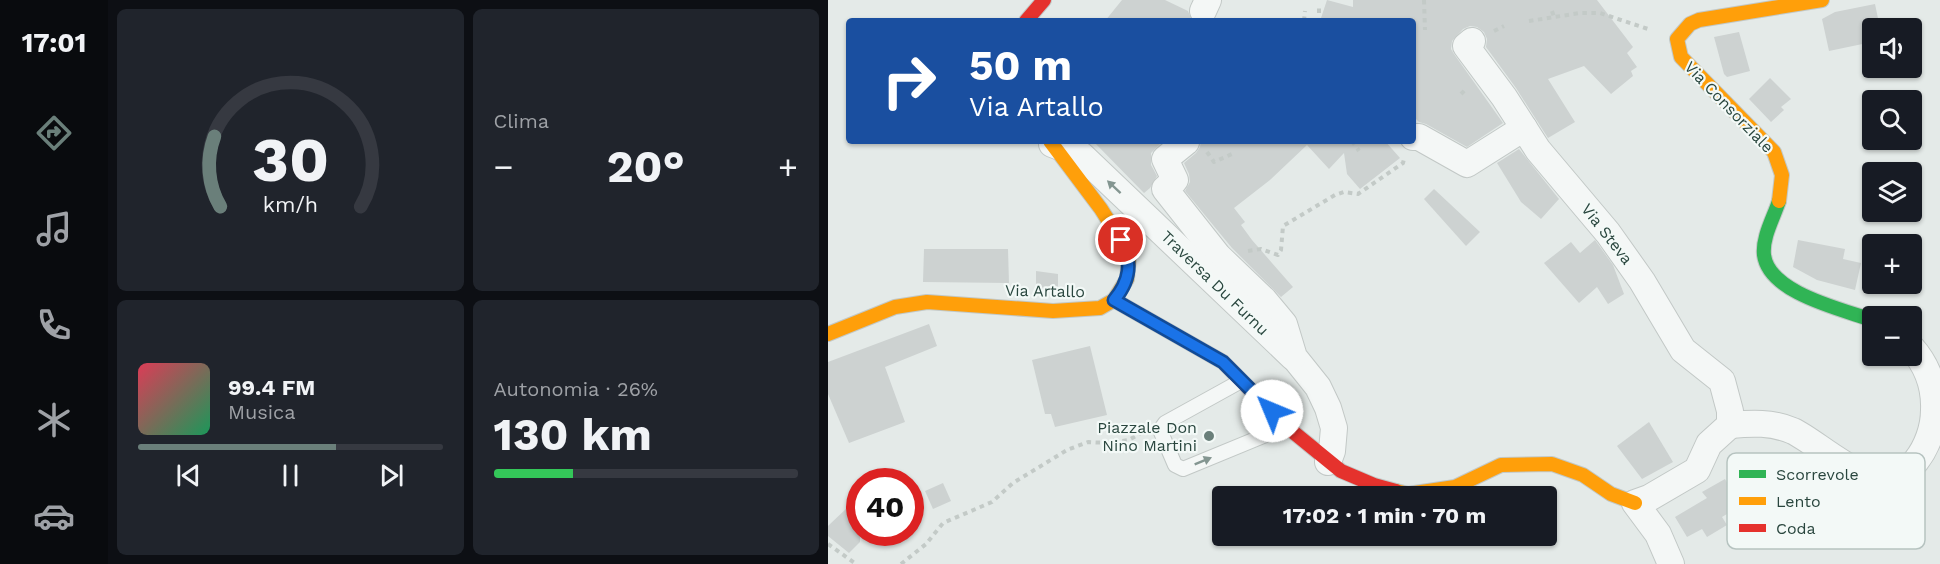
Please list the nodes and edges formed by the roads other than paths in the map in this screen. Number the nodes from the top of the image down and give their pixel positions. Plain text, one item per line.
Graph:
1 (1044, 0) edge
2 (1822, 0) edge
3 (1029, 18) edge
4 (1477, 40) road end
5 (1524, 128) junction
6 (1416, 139) edge
7 (1052, 144) edge
8 (1054, 144) edge
9 (1184, 144) edge
10 (1114, 300) junction
11 (1862, 316) edge
12 (828, 334) edge
13 (1294, 357) junction
14 (1922, 362) edge
15 (1241, 381) junction
16 (1730, 425) junction
17 (1287, 427) junction
18 (1825, 453) edge
19 (1921, 453) edge
20 (1328, 462) junction
21 (1635, 503) junction
22 (1671, 564) edge

1 - 3 street
2 - 11 street, Via Consorziale
4 - 5 street, Via Steva
5 - 6 street
5 - 16 street, Via Steva
7 - 10 street
13 -> 8 street, Traversa Du Furnu
9 - 13 street, Traversa Du Furnu
10 - 12 street, Via Artallo
10 - 15 street
13 - 20 street, Traversa Du Furnu
14 - 19 street
15 - 17 street
15 -> 17 lane
16 - 18 street
16 - 21 street
17 - 20 street
20 - 21 street
21 - 22 street

